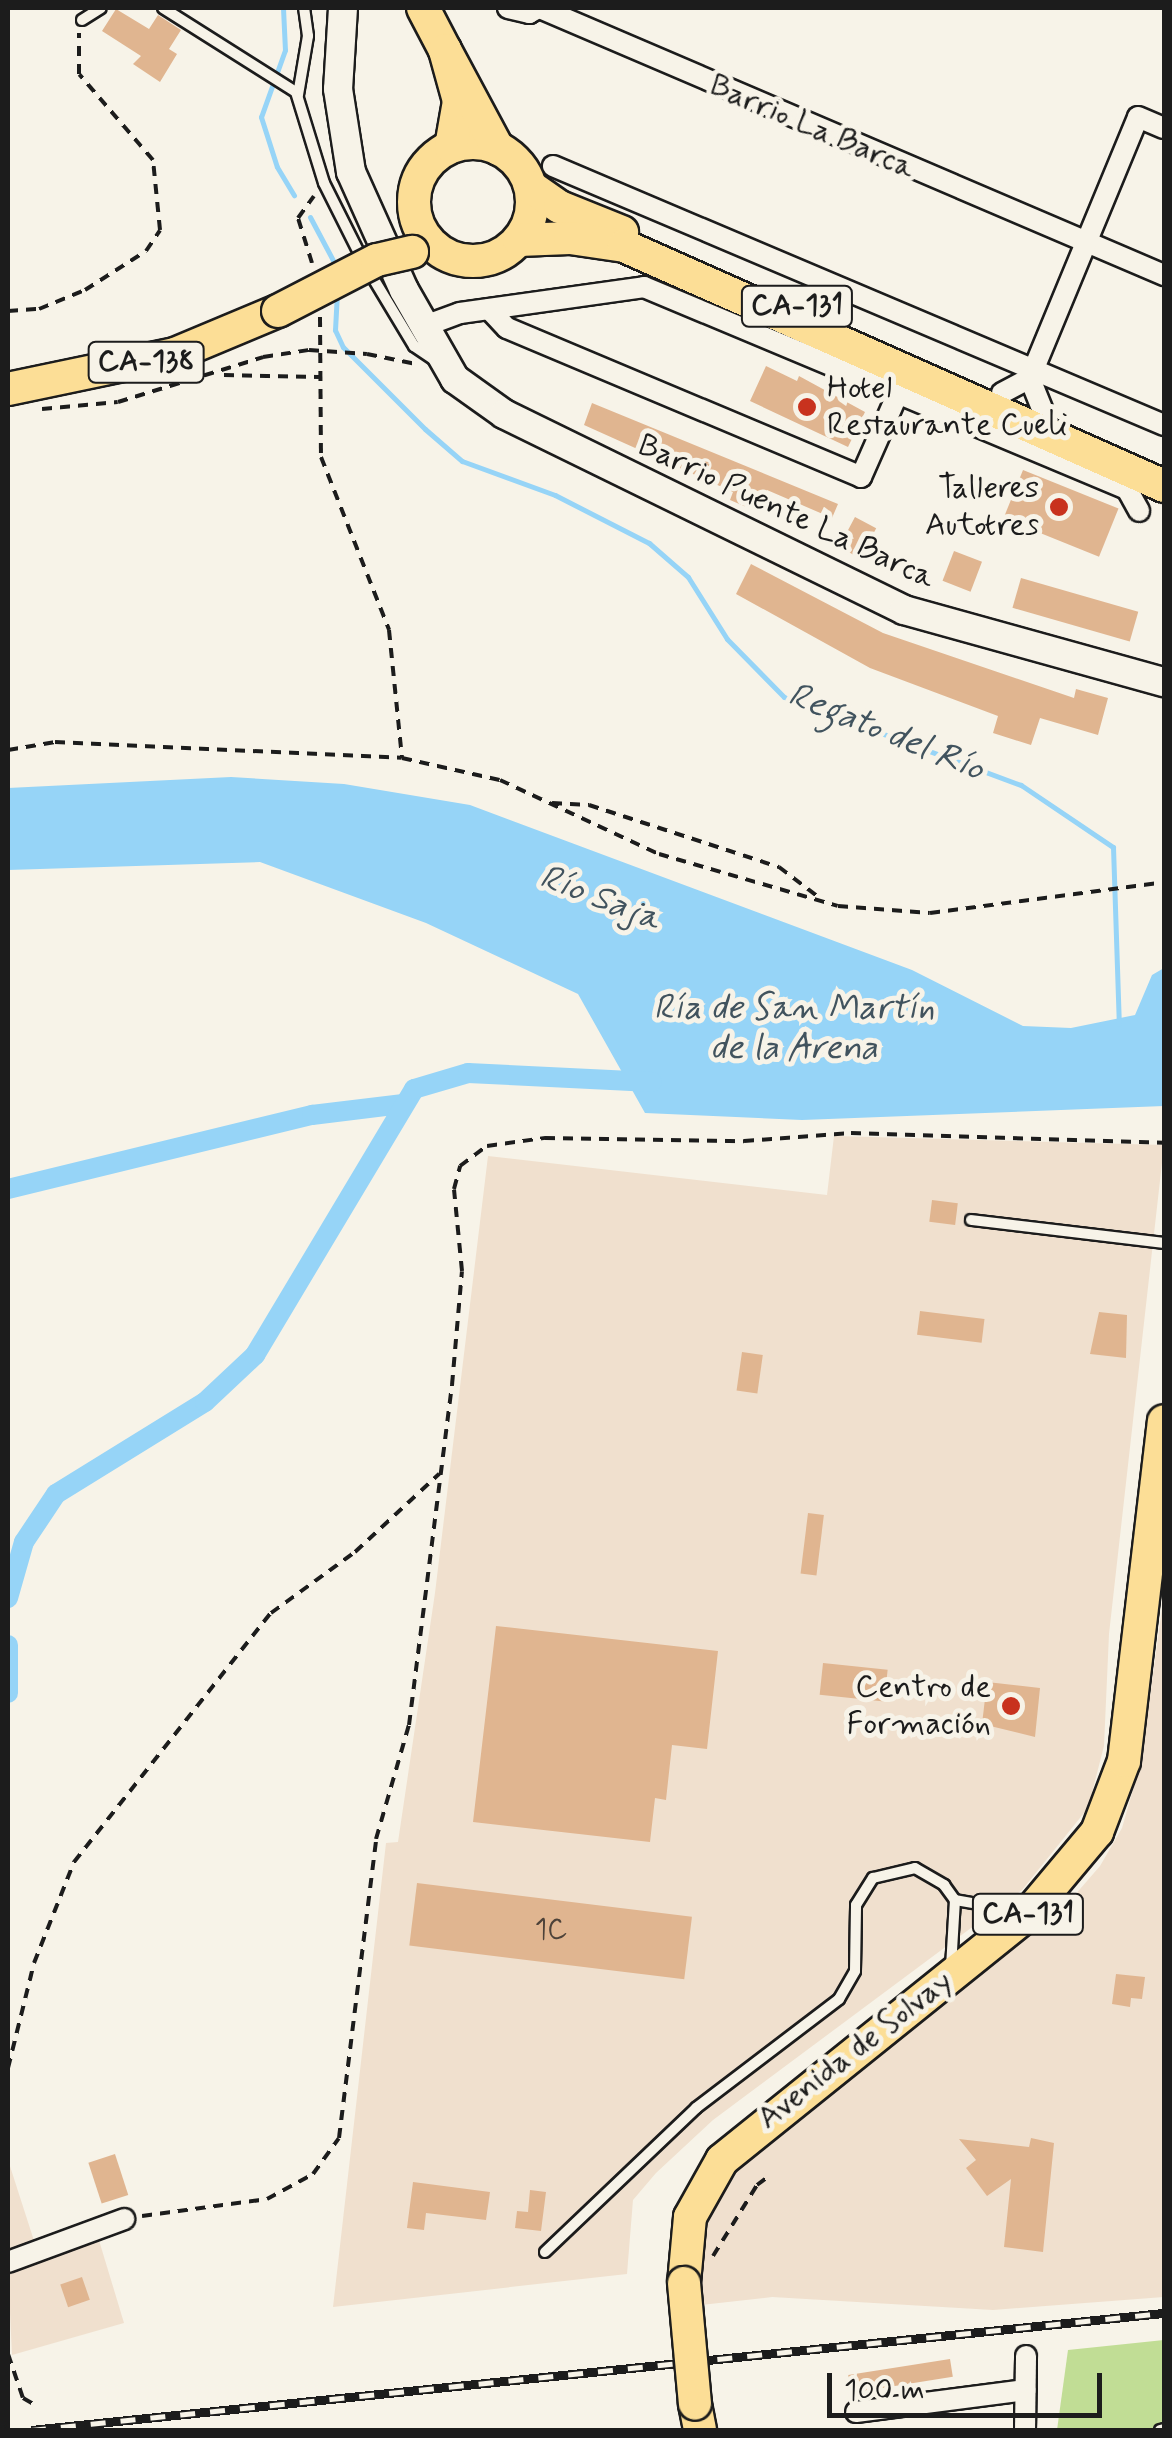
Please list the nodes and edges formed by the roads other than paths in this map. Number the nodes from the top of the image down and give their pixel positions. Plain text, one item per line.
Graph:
1 (101, 8) edge
2 (163, 8) edge
3 (304, 8) edge
4 (334, 8) edge
5 (343, 8) edge
6 (426, 8) edge
7 (508, 8) edge
8 (539, 8) edge
9 (82, 20) road end
10 (338, 40) junction
11 (446, 50) junction
12 (298, 95) junction
13 (1164, 128) edge
14 (451, 147) junction
15 (498, 149) junction
16 (542, 176) junction
17 (415, 235) junction
18 (519, 240) junction
19 (1086, 242) junction
20 (1164, 276) edge
21 (489, 309) junction
22 (422, 327) junction
23 (437, 364) junction
24 (902, 384) junction
25 (1023, 389) junction
26 (17, 399) edge
27 (1164, 425) edge
28 (1106, 458) junction
29 (1164, 462) edge
30 (1164, 486) edge
31 (1139, 511) dead end
32 (1164, 682) edge
33 (970, 1220) dead end
34 (1164, 1243) edge
35 (1164, 1421) edge
36 (956, 1900) junction
37 (1030, 1913) junction
38 (950, 1975) junction
39 (124, 2219) road end
40 (545, 2252) dead end
41 (8, 2262) edge
42 (1026, 2356) dead end
43 (1026, 2390) junction
44 (856, 2412) dead end
45 (697, 2422) edge
46 (1025, 2430) edge

1 - 9 lane
2 - 12 lane
3 - 12 lane
4 - 10 street, Barrio Puente La Barca
5 - 10 street, Barrio Puente La Barca
6 - 11 main road
7 - 8 street, Barrio La Barca
8 - 19 street, Barrio La Barca
10 - 22 street, Barrio Puente La Barca
11 - 14 main road
11 - 15 main road
12 - 23 lane
13 - 19 street
14 - 15 main road
14 - 17 main road
15 - 16 main road
16 - 18 main road
16 - 25 main road, CA-131
17 - 18 main road
17 - 26 main road, CA-138, bridge
18 - 24 main road, CA-131
19 - 20 street, Barrio La Barca
19 - 25 street
21 - 22 street
21 - 24 street
21 - 24 street, Barrio Puente La Barca
22 - 23 street, Barrio Puente La Barca
23 - 32 street, Barrio Puente La Barca
24 - 25 main road
24 - 28 main road, CA-131
24 - 31 street
25 - 27 street
25 - 28 main road
25 - 29 main road, CA-131
28 - 30 main road, CA-131
33 - 34 lane
35 - 37 main road, Avenida de Solvay / CA-131
36 - 37 lane
36 - 38 lane
36 - 40 lane
37 - 38 main road, Avenida de Solvay / CA-131
38 - 45 main road, Avenida de Solvay / CA-131, bridge
39 - 41 street
42 - 43 street
43 - 44 street
43 - 46 street

